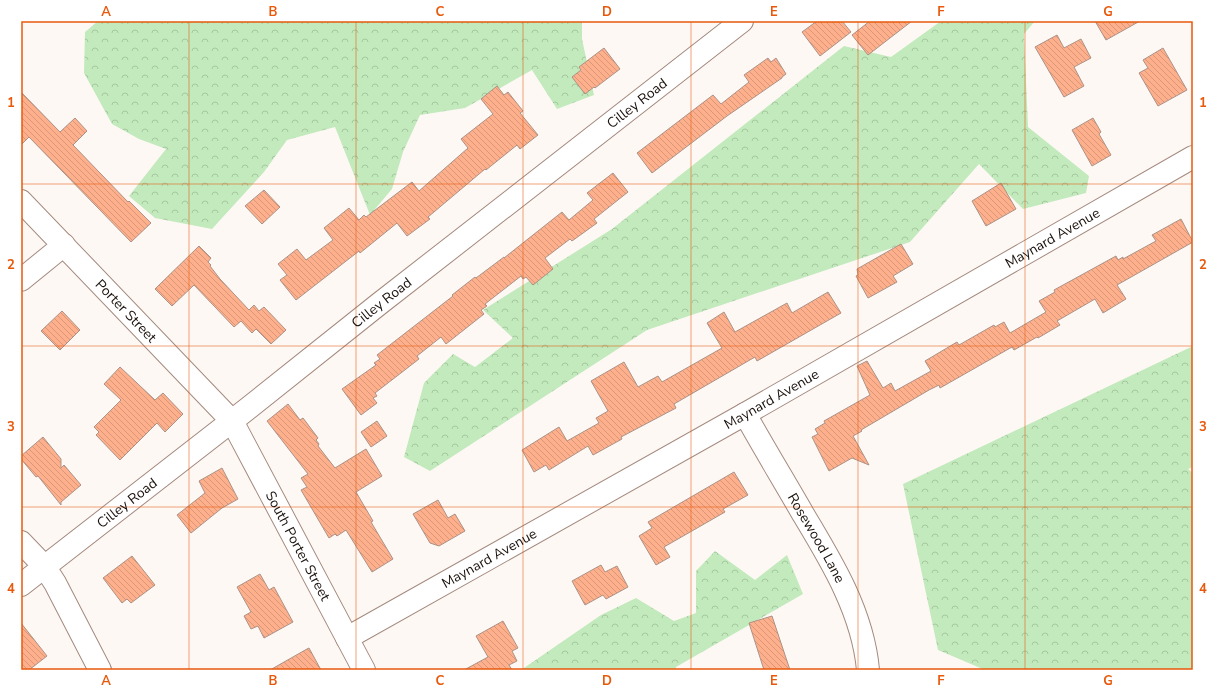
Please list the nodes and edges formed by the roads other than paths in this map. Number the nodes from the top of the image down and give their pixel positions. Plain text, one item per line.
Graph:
1 (742, 21) edge
2 (1193, 157) edge
3 (21, 201) edge
4 (64, 245) junction
5 (21, 280) edge
6 (745, 414) junction
7 (232, 421) junction
8 (21, 542) edge
9 (44, 566) junction
10 (21, 584) edge
11 (347, 638) junction
12 (100, 670) edge
13 (364, 670) edge
14 (868, 670) edge

1 - 7 street, Cilley Road
2 - 6 street, Maynard Avenue
3 - 4 street, Porter Street
4 - 5 street
4 - 7 street, Porter Street
6 - 11 street, Maynard Avenue
6 - 14 street, Rosewood Lane
7 - 9 street, Cilley Road
7 - 11 street, South Porter Street
8 - 9 street
9 - 10 street, Cilley Road
9 - 12 street
11 - 13 street, South Porter Street

